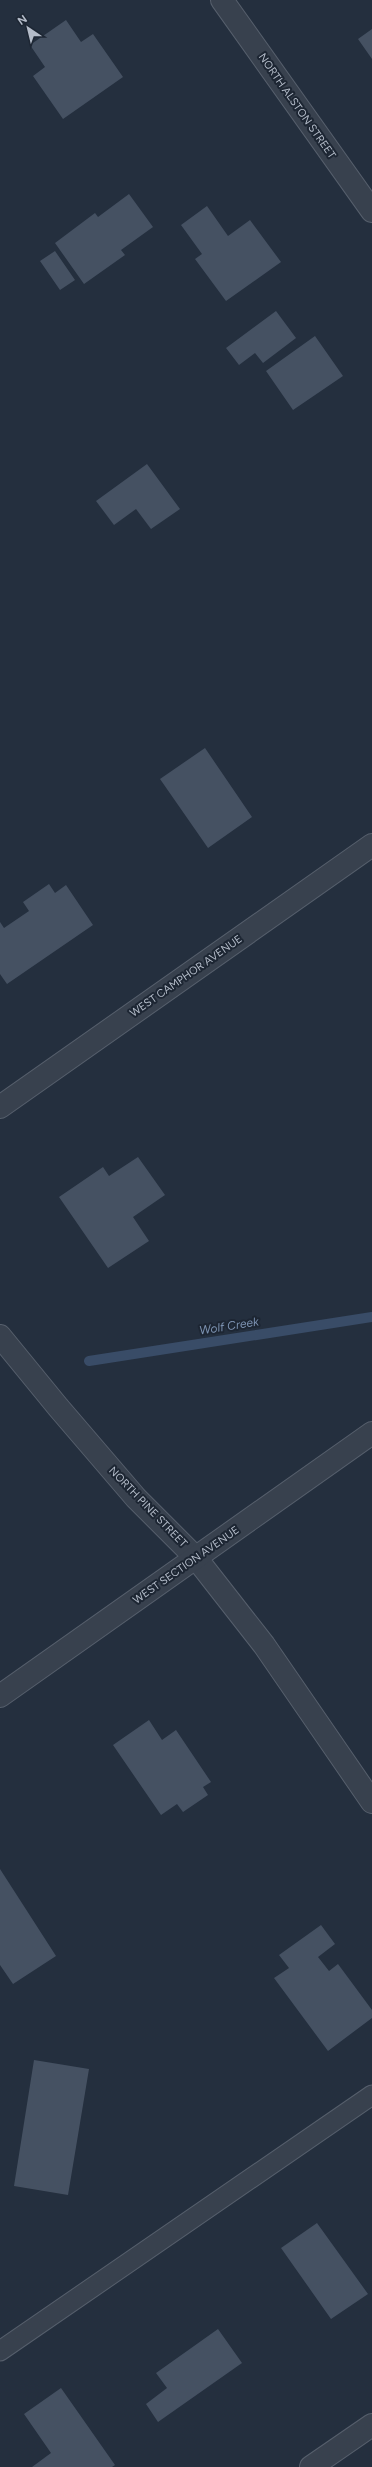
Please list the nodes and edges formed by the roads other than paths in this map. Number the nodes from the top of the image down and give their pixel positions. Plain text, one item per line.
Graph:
1 (222, 0) edge
2 (372, 212) edge
3 (372, 845) edge
4 (0, 1107) edge
5 (0, 1336) edge
6 (372, 1433) edge
7 (196, 1558) junction
8 (0, 1696) edge
9 (372, 1802) edge
10 (372, 2095) edge
11 (0, 2351) edge
12 (372, 2425) edge
13 (311, 2467) edge

1 - 2 street, NORTH ALSTON STREET
3 - 4 street, WEST CAMPHOR AVENUE
5 - 7 street, NORTH PINE STREET
6 - 7 street, WEST SECTION AVENUE
7 - 8 street, WEST SECTION AVENUE
7 - 9 street, NORTH PINE STREET
10 - 11 lane
12 - 13 street

